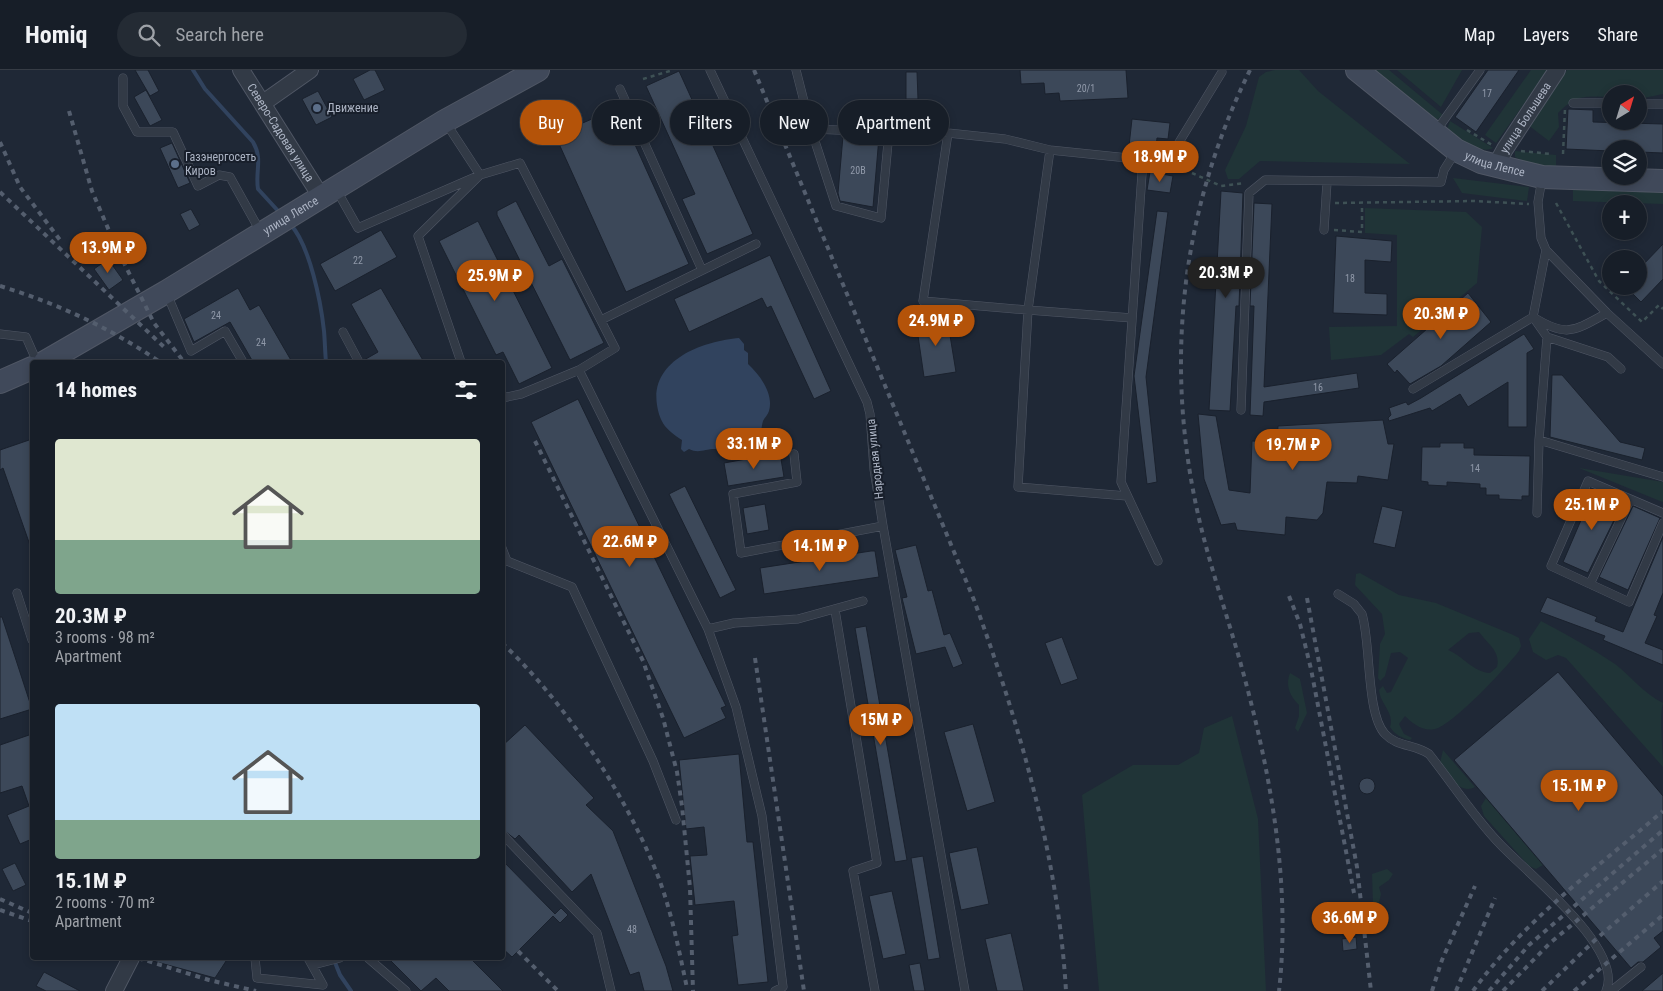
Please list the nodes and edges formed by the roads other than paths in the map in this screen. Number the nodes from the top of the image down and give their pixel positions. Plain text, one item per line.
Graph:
1 (241, 70) edge
2 (310, 70) edge
3 (538, 70) edge
4 (710, 70) edge
5 (796, 70) edge
6 (1480, 70) edge
7 (1557, 70) edge
8 (1222, 72) dead end
9 (1363, 72) edge
10 (123, 78) dead end
11 (620, 89) dead end
12 (803, 100) edge
13 (1573, 102) road end
14 (263, 103) junction
15 (1602, 103) edge
16 (1648, 104) edge
17 (1663, 104) edge
18 (444, 121) junction
19 (810, 129) joint
20 (949, 133) edge
21 (1434, 134) junction
22 (946, 145) edge
23 (1050, 150) junction
24 (1456, 150) junction
25 (1499, 155) junction
26 (1143, 159) junction
27 (480, 175) junction
28 (1542, 177) junction
29 (1663, 181) edge
30 (1326, 182) junction
31 (321, 196) junction
32 (265, 230) junction
33 (1324, 230) road end
34 (756, 244) dead end
35 (1546, 250) junction
36 (702, 270) junction
37 (166, 292) junction
38 (1028, 310) junction
39 (1607, 312) junction
40 (1533, 317) junction
41 (1132, 318) junction
42 (600, 320) junction
43 (343, 332) dead end
44 (0, 334) edge
45 (1547, 337) junction
46 (36, 360) edge
47 (48, 360) edge
48 (242, 360) edge
49 (358, 360) edge
50 (460, 360) edge
51 (1663, 364) edge
52 (30, 369) edge
53 (1621, 369) dead end
54 (579, 370) junction
55 (0, 382) edge
56 (1414, 389) dead end
57 (505, 397) edge
58 (1241, 410) dead end
59 (1539, 440) junction
60 (794, 454) dead end
61 (1663, 477) edge
62 (1127, 496) junction
63 (1630, 500) junction
64 (1537, 513) dead end
65 (1663, 513) edge
66 (1663, 523) edge
67 (883, 526) junction
68 (505, 561) edge
69 (1158, 561) dead end
70 (1590, 584) junction
71 (16, 593) dead end
72 (1338, 594) dead end
73 (863, 601) dead end
74 (835, 610) junction
75 (708, 629) junction
76 (30, 634) edge
77 (676, 820) dead end
78 (505, 837) edge
79 (130, 960) edge
80 (255, 960) edge
81 (309, 960) edge
82 (330, 960) edge
83 (370, 960) edge
84 (312, 965) junction
85 (1641, 966) dead end
86 (114, 991) edge
87 (406, 991) edge
88 (611, 991) edge
89 (775, 991) edge
90 (875, 991) edge
91 (965, 991) edge
92 (1606, 991) edge
93 (1611, 991) edge

1 - 14 street, Северо-Садовая улица
2 - 14 street
3 - 18 main road, улица Лепсе
4 - 67 lane, Народная улица
5 - 12 lane
6 - 21 lane
7 - 25 street, улица Большева
8 - 26 lane
9 - 21 main road, улица Лепсе
10 - 32 lane
11 - 36 lane
13 - 15 lane
14 - 31 street, Северо-Садовая улица
16 - 17 lane
18 - 27 lane
18 - 31 main road, улица Лепсе
19 - 19 lane
20 - 23 lane
21 - 24 main road, улица Лепсе
22 - 38 lane
23 - 26 lane
23 - 38 lane
24 - 25 main road, улица Лепсе
24 - 30 lane
25 - 28 main road, улица Лепсе
26 - 41 lane
27 - 31 lane
27 - 42 lane
27 - 50 lane
28 - 29 main road, улица Лепсе
28 - 35 lane
30 - 33 lane
30 - 58 lane
31 - 32 main road, улица Лепсе
32 - 37 main road, улица Лепсе
34 - 36 lane
35 - 39 lane
35 - 40 lane
36 - 42 lane
37 - 47 main road, улица Лепсе
37 - 48 lane
38 - 41 lane
38 - 62 lane
39 - 40 lane
39 - 51 lane
40 - 45 lane
40 - 56 lane
41 - 62 lane
42 - 54 lane
43 - 49 lane
44 - 46 lane
45 - 53 lane
45 - 59 lane
52 - 55 main road
54 - 57 lane
54 - 75 lane
59 - 61 lane
59 - 64 lane
60 - 67 lane
62 - 69 lane
63 - 65 lane
63 - 70 lane
63 - 70 lane
66 - 70 lane
67 - 91 lane, Народная улица
68 - 77 lane
71 - 76 lane
72 - 92 lane
73 - 74 lane
74 - 75 lane
74 - 90 lane
75 - 89 lane
78 - 88 lane
79 - 86 street
80 - 84 lane
81 - 84 lane
82 - 84 lane
83 - 87 lane
85 - 93 lane

